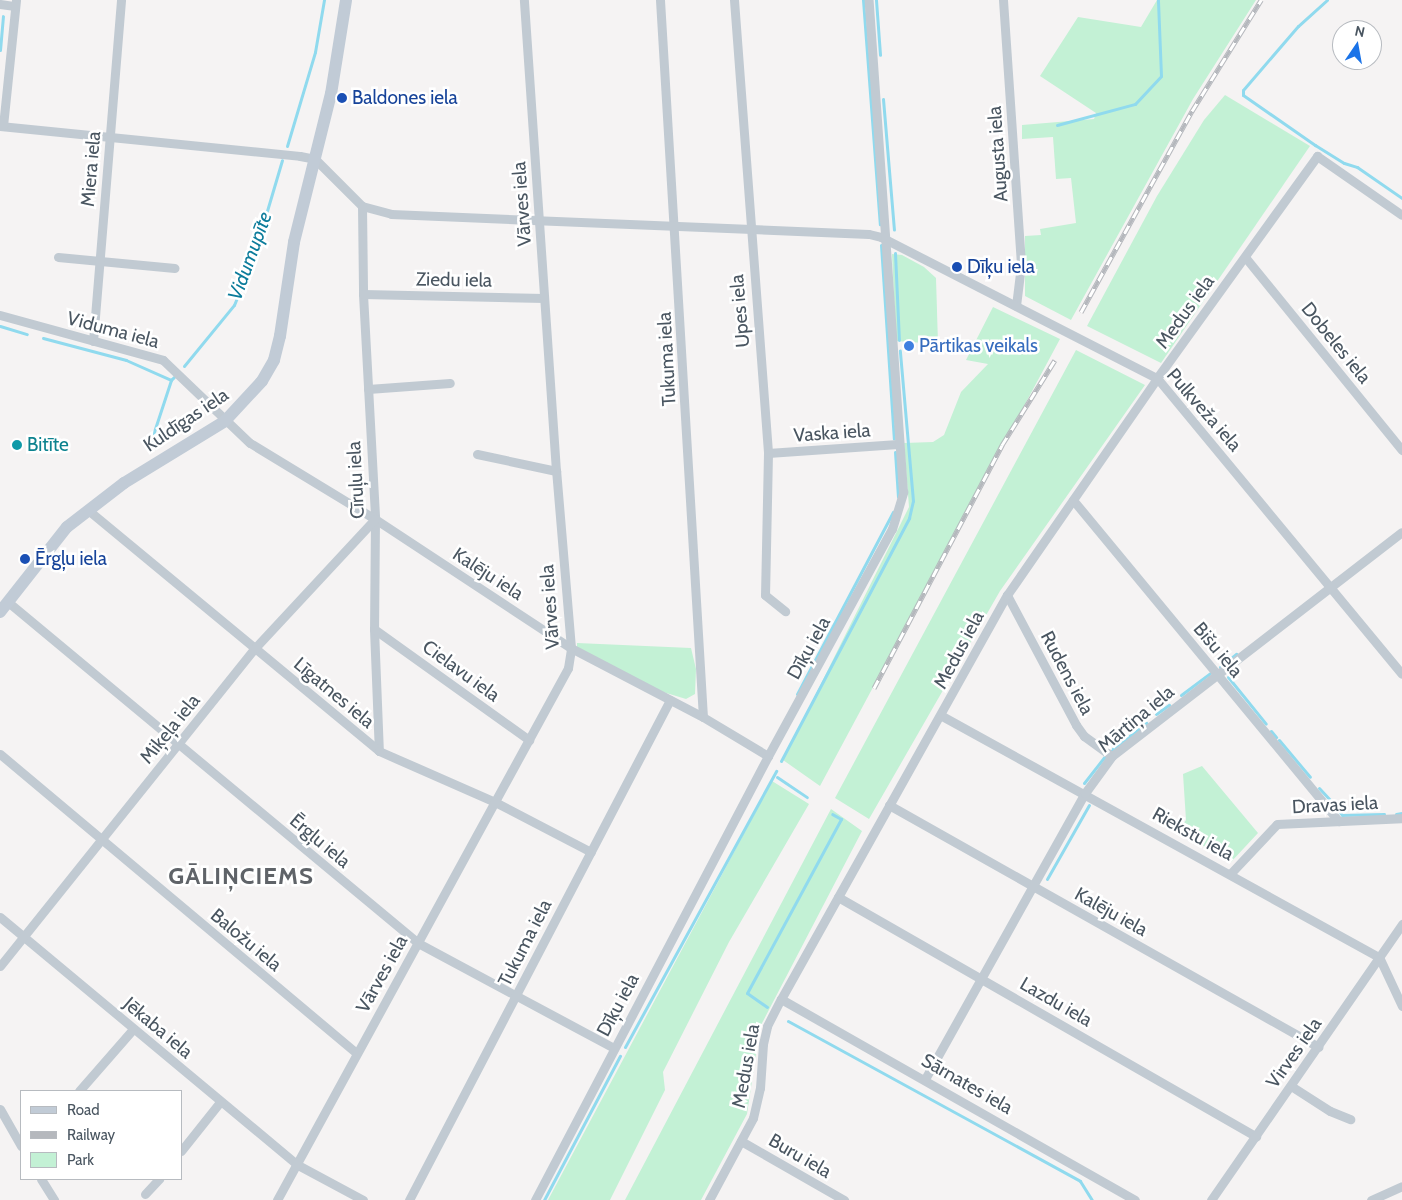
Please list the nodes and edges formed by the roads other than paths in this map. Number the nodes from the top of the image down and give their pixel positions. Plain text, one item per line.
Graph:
1 (121, 0) edge
2 (346, 0) edge
3 (524, 0) edge
4 (660, 0) edge
5 (734, 0) edge
6 (869, 0) edge
7 (1003, 0) edge
8 (15, 3) edge
9 (0, 4) edge
10 (2, 126) edge
11 (109, 138) junction
12 (315, 159) junction
13 (362, 206) junction
14 (1402, 215) edge
15 (540, 219) junction
16 (675, 226) junction
17 (749, 229) junction
18 (887, 240) junction
19 (58, 257) dead end
20 (1244, 257) junction
21 (100, 260) junction
22 (174, 268) dead end
23 (363, 294) junction
24 (544, 298) junction
25 (1016, 306) junction
26 (0, 315) edge
27 (93, 341) junction
28 (1157, 378) junction
29 (450, 383) dead end
30 (368, 389) junction
31 (224, 421) junction
32 (898, 444) junction
33 (1402, 450) edge
34 (476, 454) dead end
35 (768, 454) junction
36 (556, 471) junction
37 (1073, 500) junction
38 (88, 510) junction
39 (375, 519) junction
40 (1402, 532) edge
41 (1331, 588) junction
42 (1007, 595) junction
43 (4, 607) edge
44 (785, 611) dead end
45 (374, 628) junction
46 (255, 648) junction
47 (571, 648) junction
48 (1216, 674) junction
49 (1402, 674) edge
50 (670, 700) junction
51 (942, 716) junction
52 (703, 717) junction
53 (529, 740) junction
54 (180, 744) junction
55 (380, 751) junction
56 (0, 754) edge
57 (768, 756) junction
58 (1112, 756) junction
59 (1085, 793) junction
60 (495, 802) junction
61 (889, 805) junction
62 (1402, 818) edge
63 (1340, 821) junction
64 (101, 840) junction
65 (591, 852) junction
66 (1230, 873) junction
67 (1033, 886) junction
68 (838, 897) junction
69 (0, 916) edge
70 (1402, 924) edge
71 (24, 937) junction
72 (418, 943) junction
73 (1380, 957) junction
74 (0, 966) edge
75 (982, 978) junction
76 (516, 996) junction
77 (781, 999) junction
78 (1402, 1006) edge
79 (133, 1029) junction
80 (1318, 1047) junction
81 (614, 1048) junction
82 (356, 1053) junction
83 (925, 1078) junction
84 (1291, 1086) junction
85 (80, 1090) edge
86 (220, 1102) junction
87 (0, 1109) edge
88 (1350, 1119) dead end
89 (1256, 1136) junction
90 (741, 1141) junction
91 (20, 1144) edge
92 (182, 1150) edge
93 (296, 1164) junction
94 (42, 1180) edge
95 (157, 1180) edge
96 (1402, 1186) edge
97 (145, 1194) dead end
98 (54, 1200) edge
99 (277, 1200) edge
100 (363, 1200) edge
101 (409, 1200) edge
102 (535, 1200) edge
103 (709, 1200) edge
104 (844, 1200) edge
105 (1135, 1200) edge
106 (1211, 1200) edge
107 (1371, 1200) edge

1 - 11 street, Miera iela
2 - 12 street, Kuldīgas iela
3 - 15 street, Vārves iela
4 - 16 street, Tukuma iela
5 - 17 street, Upes iela
6 - 18 street, Dīķu iela
7 - 25 street, Augusta iela
8 - 9 street
8 - 10 street
10 - 11 street
11 - 12 street
11 - 21 street, Miera iela
12 - 13 street
12 - 31 street, Kuldīgas iela
13 - 15 street
13 - 23 street, Cīruļu iela
14 - 20 street, Medus iela
15 - 16 street
15 - 24 street, Vārves iela
16 - 17 street
16 - 52 street, Tukuma iela
17 - 18 street, Pulkveža iela
17 - 35 street, Upes iela
18 - 25 street, Pulkveža iela
18 - 32 street, Dīķu iela
19 - 21 street
20 - 28 street, Medus iela
20 - 33 street, Dobeles iela
21 - 22 street
21 - 27 street, Miera iela
23 - 24 street, Ziedu iela
23 - 30 street, Cīruļu iela
24 - 36 street, Vārves iela
25 - 28 street, Pulkveža iela
26 - 27 street, Viduma iela
27 - 31 street, Viduma iela
28 - 37 street, Medus iela
28 - 41 street, Pulkveža iela
29 - 30 street
30 - 39 street, Cīruļu iela
31 - 38 street, Kuldīgas iela
31 - 39 street, Kalēju iela
32 - 35 street, Vaska iela
32 - 57 street, Dīķu iela
34 - 36 street
35 - 44 street, Upes iela
36 - 47 street, Vārves iela
37 - 42 street, Medus iela
37 - 48 street, Bišu iela
38 - 43 street, Kuldīgas iela
38 - 46 street, Līgatnes iela
39 - 45 street, Cīruļu iela
39 - 46 street, Miķeļa iela
39 - 47 street, Kalēju iela
40 - 41 street, Mārtiņa iela
41 - 48 street, Mārtiņa iela
41 - 49 street, Pulkveža iela
42 - 51 street, Medus iela
42 - 58 street, Rudens iela
43 - 54 street, Ērgļu iela
45 - 53 street, Cielavu iela
45 - 55 street, Cīruļu iela
46 - 54 street, Miķeļa iela
46 - 55 street, Līgatnes iela
47 - 50 street, Kalēju iela
47 - 53 street, Vārves iela
48 - 58 street, Mārtiņa iela
48 - 63 street, Bišu iela
50 - 52 street, Kalēju iela
50 - 65 street, Tukuma iela
51 - 59 street, Riekstu iela
51 - 61 street, Medus iela
52 - 57 street, Kalēju iela
53 - 60 street, Vārves iela
54 - 64 street, Miķeļa iela
54 - 72 street, Ērgļu iela
55 - 60 street, Līgatnes iela
56 - 64 street, Baložu iela
57 - 81 street, Dīķu iela
58 - 59 street, Mārtiņa iela
59 - 66 street, Riekstu iela
59 - 67 street, Mārtiņa iela
60 - 65 street, Līgatnes iela
60 - 72 street, Vārves iela
61 - 67 street, Kalēju iela
61 - 68 street, Medus iela
62 - 63 street, Dravas iela
63 - 66 street, Dravas iela
64 - 71 street, Miķeļa iela
64 - 82 street, Baložu iela
65 - 76 street, Tukuma iela
66 - 73 street, Riekstu iela
67 - 75 street, Mārtiņa iela
67 - 80 street, Kalēju iela
68 - 75 street, Lazdu iela
68 - 77 street, Medus iela
69 - 71 street, Jēkaba iela
70 - 73 street, Virves iela
71 - 74 street, Miķeļa iela
71 - 79 street, Jēkaba iela
72 - 76 street, Ērgļu iela
72 - 82 street, Vārves iela
73 - 78 street
73 - 80 street, Virves iela
75 - 83 street, Mārtiņa iela
75 - 89 street, Lazdu iela
76 - 81 street, Ērgļu iela
76 - 101 street, Tukuma iela
77 - 83 street, Sārnates iela
77 - 90 street, Medus iela
79 - 85 street
79 - 86 street, Jēkaba iela
80 - 84 street, Virves iela
81 - 102 street, Dīķu iela
82 - 93 street, Vārves iela
83 - 105 street, Sārnates iela
84 - 88 street
84 - 89 street, Virves iela
86 - 92 street
86 - 93 street, Jēkaba iela
87 - 91 street
89 - 106 street, Virves iela
90 - 103 street, Medus iela
90 - 104 street, Buru iela
93 - 99 street, Vārves iela
93 - 100 street, Jēkaba iela
94 - 98 street
95 - 97 street
96 - 107 street

